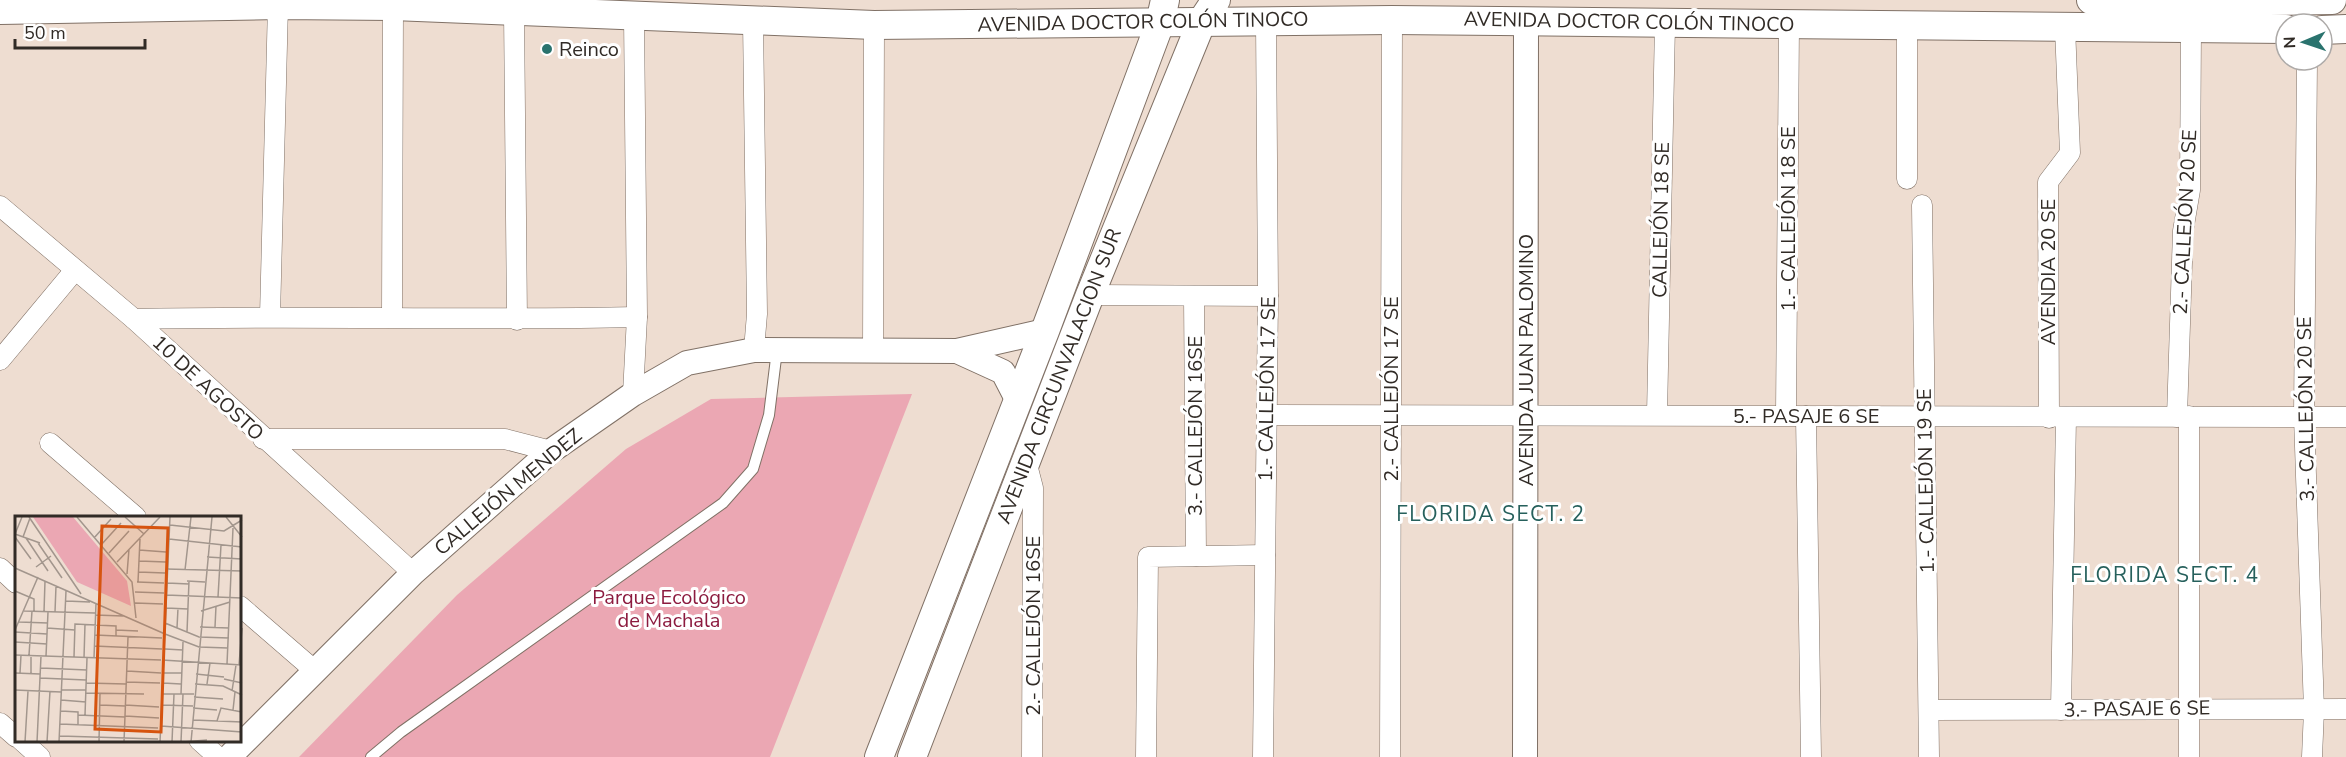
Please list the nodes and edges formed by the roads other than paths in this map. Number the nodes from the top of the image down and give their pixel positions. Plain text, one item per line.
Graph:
1 (2091, 0) edge
2 (2276, 0) edge
3 (2332, 0) edge
4 (278, 5) junction
5 (469, 5) edge
6 (393, 6) junction
7 (0, 10) edge
8 (1209, 10) edge
9 (1526, 10) edge
10 (514, 11) junction
11 (1163, 12) edge
12 (634, 16) junction
13 (1392, 20) junction
14 (753, 21) junction
15 (1266, 21) junction
16 (1789, 23) junction
17 (1665, 24) junction
18 (874, 25) junction
19 (1907, 25) junction
20 (2065, 27) junction
21 (2191, 28) junction
22 (2274, 29) edge
23 (2307, 72) edge
24 (1907, 179) dead end
25 (1922, 205) dead end
26 (0, 206) edge
27 (75, 270) junction
28 (1090, 295) junction
29 (1194, 296) junction
30 (1268, 296) junction
31 (270, 316) junction
32 (638, 316) junction
33 (392, 317) junction
34 (134, 319) junction
35 (517, 320) junction
36 (1045, 331) junction
37 (765, 350) junction
38 (873, 351) junction
39 (957, 351) junction
40 (0, 360) edge
41 (633, 394) junction
42 (1018, 401) junction
43 (1266, 414) junction
44 (1391, 415) junction
45 (1526, 415) junction
46 (1657, 415) junction
47 (1796, 416) junction
48 (1926, 416) junction
49 (2057, 417) junction
50 (2183, 417) junction
51 (2304, 417) junction
52 (2346, 417) edge
53 (1005, 435) junction
54 (263, 439) junction
55 (50, 443) dead end
56 (551, 451) junction
57 (1029, 451) junction
58 (135, 516) edge
59 (1265, 555) junction
60 (1196, 556) junction
61 (0, 568) edge
62 (413, 573) junction
63 (15, 582) edge
64 (242, 608) edge
65 (315, 670) junction
66 (2189, 708) junction
67 (2346, 709) edge
68 (1929, 710) junction
69 (2061, 710) junction
70 (2314, 710) junction
71 (0, 723) edge
72 (15, 736) edge
73 (22, 742) edge
74 (200, 742) edge
75 (40, 757) edge
76 (218, 757) edge
77 (229, 757) edge
78 (371, 757) edge
79 (879, 757) edge
80 (912, 757) edge
81 (1032, 757) edge
82 (1146, 757) edge
83 (1263, 757) edge
84 (1390, 757) edge
85 (1525, 757) edge
86 (1811, 757) edge
87 (1929, 757) edge
88 (2189, 757) edge
89 (2312, 757) edge

1 - 2 main road
2 - 3 main road
4 - 6 main road, AVENIDA DOCTOR COLÓN TINOCO
4 - 7 main road, AVENIDA DOCTOR COLÓN TINOCO
4 - 31 street
5 - 6 main road, AVENIDA DOCTOR COLÓN TINOCO
5 - 10 main road, AVENIDA DOCTOR COLÓN TINOCO
6 - 33 street
8 - 11 main road, AVENIDA DOCTOR COLÓN TINOCO
8 - 15 main road, AVENIDA DOCTOR COLÓN TINOCO
8 - 28 main road, AVENIDA CIRCUNVALACION SUR
9 - 13 main road, AVENIDA DOCTOR COLÓN TINOCO
9 - 17 main road, AVENIDA DOCTOR COLÓN TINOCO
9 - 45 street, AVENIDA JUAN PALOMINO
10 - 12 main road, AVENIDA DOCTOR COLÓN TINOCO
10 - 35 street
11 - 18 main road, AVENIDA DOCTOR COLÓN TINOCO
11 - 36 main road, AVENIDA CIRCUNVALACION SUR
12 - 14 main road, AVENIDA DOCTOR COLÓN TINOCO
12 - 32 street
13 - 15 main road, AVENIDA DOCTOR COLÓN TINOCO
13 - 44 street, 2.- CALLEJÓN 17 SE
14 - 18 main road, AVENIDA DOCTOR COLÓN TINOCO
14 - 37 street
15 - 30 street, 1.- CALLEJÓN 17 SE
16 - 17 main road, AVENIDA DOCTOR COLÓN TINOCO
16 - 19 main road, AVENIDA DOCTOR COLÓN TINOCO
16 - 47 street, 1.- CALLEJÓN 18 SE
17 - 46 street, CALLEJÓN 18 SE
18 - 38 street
19 - 20 main road, AVENIDA DOCTOR COLÓN TINOCO
19 - 24 street
20 - 21 main road, AVENIDA DOCTOR COLÓN TINOCO
20 - 49 street, AVENDIA 20 SE
21 - 22 main road, AVENIDA DOCTOR COLÓN TINOCO
21 - 50 street, 2.- CALLEJÓN 20 SE
23 - 51 street, 3.- CALLEJÓN 20 SE
25 - 48 street, 1.- CALLEJÓN 19 SE
26 - 27 street, 10 DE AGOSTO
27 - 34 street, 10 DE AGOSTO
27 - 40 street
28 - 29 street
28 - 57 main road, AVENIDA CIRCUNVALACION SUR
29 - 30 street
29 - 60 street, 3.- CALLEJÓN 16SE
30 - 43 street, 1.- CALLEJÓN 17 SE
31 - 33 street
31 - 34 street
32 - 35 street
32 - 41 street
33 - 35 street
34 - 54 street, 10 DE AGOSTO
36 - 39 street, CALLEJÓN MENDEZ
36 - 42 main road, AVENIDA CIRCUNVALACION SUR
37 - 38 street, CALLEJÓN MENDEZ
37 - 41 street, CALLEJÓN MENDEZ
37 - 78 lane
38 - 39 street, CALLEJÓN MENDEZ
39 - 42 street, CALLEJÓN MENDEZ
41 - 56 street, CALLEJÓN MENDEZ
42 - 53 main road, AVENIDA CIRCUNVALACION SUR
43 - 44 street, 5.- PASAJE 6 SE
43 - 59 street, 1.- CALLEJÓN 17 SE
44 - 45 street, 5.- PASAJE 6 SE
44 - 84 street, 2.- CALLEJÓN 17 SE
45 - 46 street, 5.- PASAJE 6 SE
45 - 85 street, AVENIDA JUAN PALOMINO
46 - 47 street, 5.- PASAJE 6 SE
47 - 48 street, 5.- PASAJE 6 SE
47 - 86 street, 1.- CALLEJÓN 18 SE
48 - 49 street, 5.- PASAJE 6 SE
48 - 68 street, 1.- CALLEJÓN 19 SE
49 - 50 street, 5.- PASAJE 6 SE
49 - 69 street, AVENDIA 20 SE
50 - 51 street, 5.- PASAJE 6 SE
50 - 66 street, 2.- CALLEJÓN 20 SE
51 - 52 street, 5.- PASAJE 6 SE
51 - 70 street, 3.- CALLEJÓN 20 SE
53 - 57 main road
53 - 79 main road, AVENIDA CIRCUNVALACION SUR
54 - 56 street
54 - 62 street, 10 DE AGOSTO
55 - 58 street
56 - 62 street, CALLEJÓN MENDEZ
57 - 80 main road, AVENIDA CIRCUNVALACION SUR
57 - 81 street, 2.- CALLEJÓN 16SE
59 - 60 street
59 - 83 street, 1.- CALLEJÓN 17 SE
60 - 82 street
61 - 63 street
62 - 65 street, CALLEJÓN MENDEZ
64 - 65 street
65 - 77 street, CALLEJÓN MENDEZ
66 - 69 street, 3.- PASAJE 6 SE
66 - 70 street, 3.- PASAJE 6 SE
66 - 88 street, 2.- CALLEJÓN 20 SE
67 - 70 street, 3.- PASAJE 6 SE
68 - 69 street, 3.- PASAJE 6 SE
68 - 87 street, 1.- CALLEJÓN 19 SE
70 - 89 street, 3.- CALLEJÓN 20 SE
71 - 72 street
73 - 75 street
74 - 76 street

